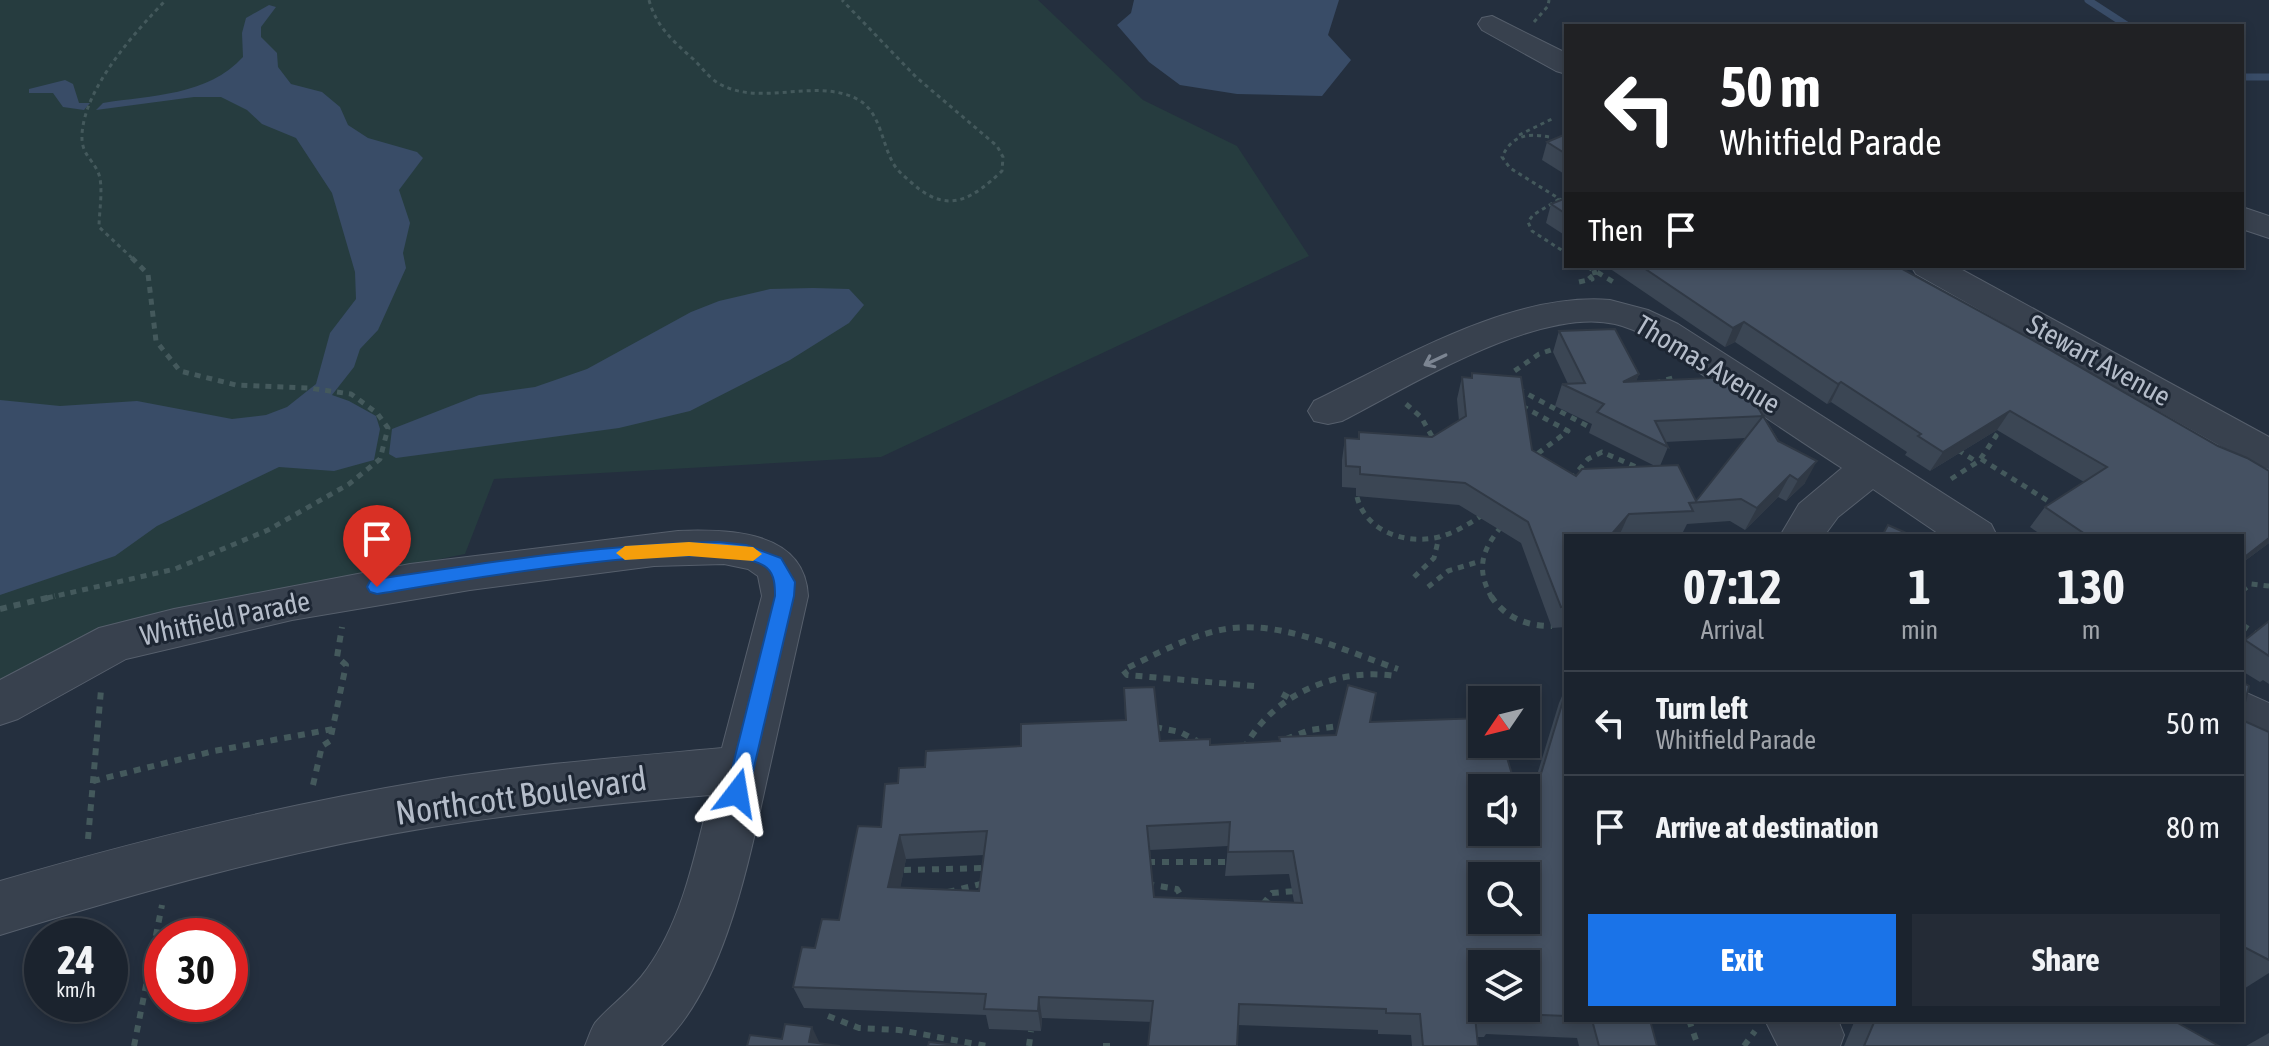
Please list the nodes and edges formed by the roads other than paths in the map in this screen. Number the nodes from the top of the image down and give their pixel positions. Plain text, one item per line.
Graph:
1 (1492, 24) dead end
2 (1564, 64) edge
3 (2244, 218) edge
4 (2269, 228) edge
5 (1938, 268) edge
6 (1328, 411) dead end
7 (2269, 455) edge
8 (1873, 468) junction
9 (1803, 534) edge
10 (1972, 534) edge
11 (0, 704) edge
12 (2244, 713) edge
13 (2269, 730) edge
14 (743, 769) junction
15 (0, 908) edge
16 (1798, 1022) edge
17 (616, 1046) edge
18 (1809, 1046) edge

1 - 2 street
3 - 4 street
5 - 7 street, Stewart Avenue
8 -> 6 street, Thomas Avenue
8 - 9 street
8 - 10 street, Thomas Avenue
11 - 14 street, Whitfield Parade
12 - 13 street
14 - 15 street, Northcott Boulevard
14 - 17 street
16 - 18 street

